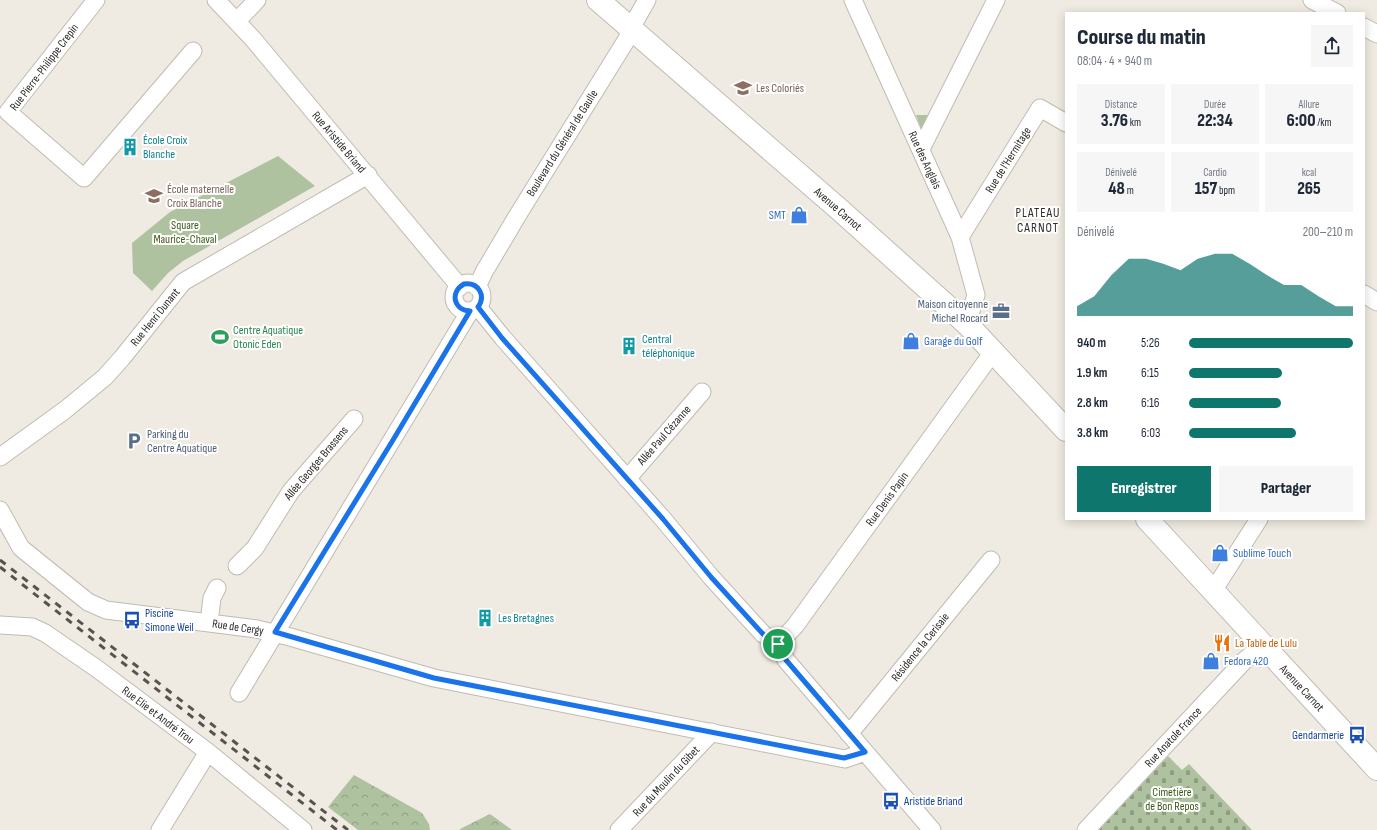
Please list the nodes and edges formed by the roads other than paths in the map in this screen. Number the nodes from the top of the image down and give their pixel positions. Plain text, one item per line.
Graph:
1 (96, 0) edge
2 (216, 0) edge
3 (257, 0) edge
4 (598, 0) edge
5 (647, 0) edge
6 (853, 0) edge
7 (996, 0) edge
8 (1312, 0) edge
9 (1335, 12) edge
10 (237, 21) junction
11 (631, 28) junction
12 (1365, 28) edge
13 (1377, 34) edge
14 (193, 51) dead end
15 (1065, 122) edge
16 (921, 149) junction
17 (368, 176) junction
18 (960, 237) junction
19 (460, 287) junction
20 (477, 287) junction
21 (1365, 295) edge
22 (1377, 302) edge
23 (474, 309) junction
24 (967, 324) junction
25 (993, 352) junction
26 (702, 392) dead end
27 (354, 418) dead end
28 (1065, 429) edge
29 (0, 457) edge
30 (626, 479) junction
31 (0, 510) edge
32 (1148, 520) edge
33 (1258, 520) edge
34 (992, 560) dead end
35 (237, 566) dead end
36 (217, 588) dead end
37 (1213, 591) junction
38 (209, 623) junction
39 (0, 625) edge
40 (275, 632) junction
41 (778, 644) junction
42 (1262, 645) junction
43 (239, 693) dead end
44 (712, 732) junction
45 (849, 734) junction
46 (208, 752) junction
47 (865, 752) junction
48 (1377, 769) edge
49 (160, 830) edge
50 (303, 830) edge
51 (619, 830) edge
52 (932, 830) edge
53 (1086, 830) edge

1 - 14 street, Rue Pierre-Philippe Crepin
2 - 10 street, Rue Aristide Briand
3 - 10 street
4 - 11 main road, Avenue Carnot
5 - 11 street, Boulevard du Général de Gaulle
6 - 16 street, Rue des Anglais
7 - 16 street
8 - 9 street
10 - 17 street, Rue Aristide Briand
11 - 20 street, Boulevard du Général de Gaulle
11 - 24 main road, Avenue Carnot
12 - 13 street
15 - 18 street, Rue de l'Hermitage
16 - 18 street, Rue des Anglais
17 - 19 street, Rue Aristide Briand
17 - 29 street, Rue Henri Dunant
18 - 24 street, Rue des Anglais
19 - 20 street
19 - 23 street
20 - 23 street
21 - 22 street
23 - 30 street
23 - 40 street
24 - 25 main road, Avenue Carnot
25 - 28 main road, Avenue Carnot
25 - 41 street, Rue Denis Papin
26 - 30 street, Allée Paul Cézanne
27 - 35 street, Allée Georges Brassens
30 - 41 street
31 - 38 street, Rue de Cergy
32 - 37 main road, Avenue Carnot
33 - 37 street
34 - 45 street, Résidence la Cerisaie
36 - 38 street
37 - 42 main road, Avenue Carnot
38 - 40 street, Rue de Cergy
39 - 46 street, Rue Elie et André Trou
40 - 43 street
40 - 44 street, Rue de Cergy
41 - 45 street
42 - 48 main road, Avenue Carnot
42 - 53 street, Rue Anatole France
44 - 47 street, Rue de Cergy
44 - 51 street, Rue du Moulin du Gibet
45 - 47 street
46 - 49 street
46 - 50 street, Rue Elie et André Trou
47 - 52 street

